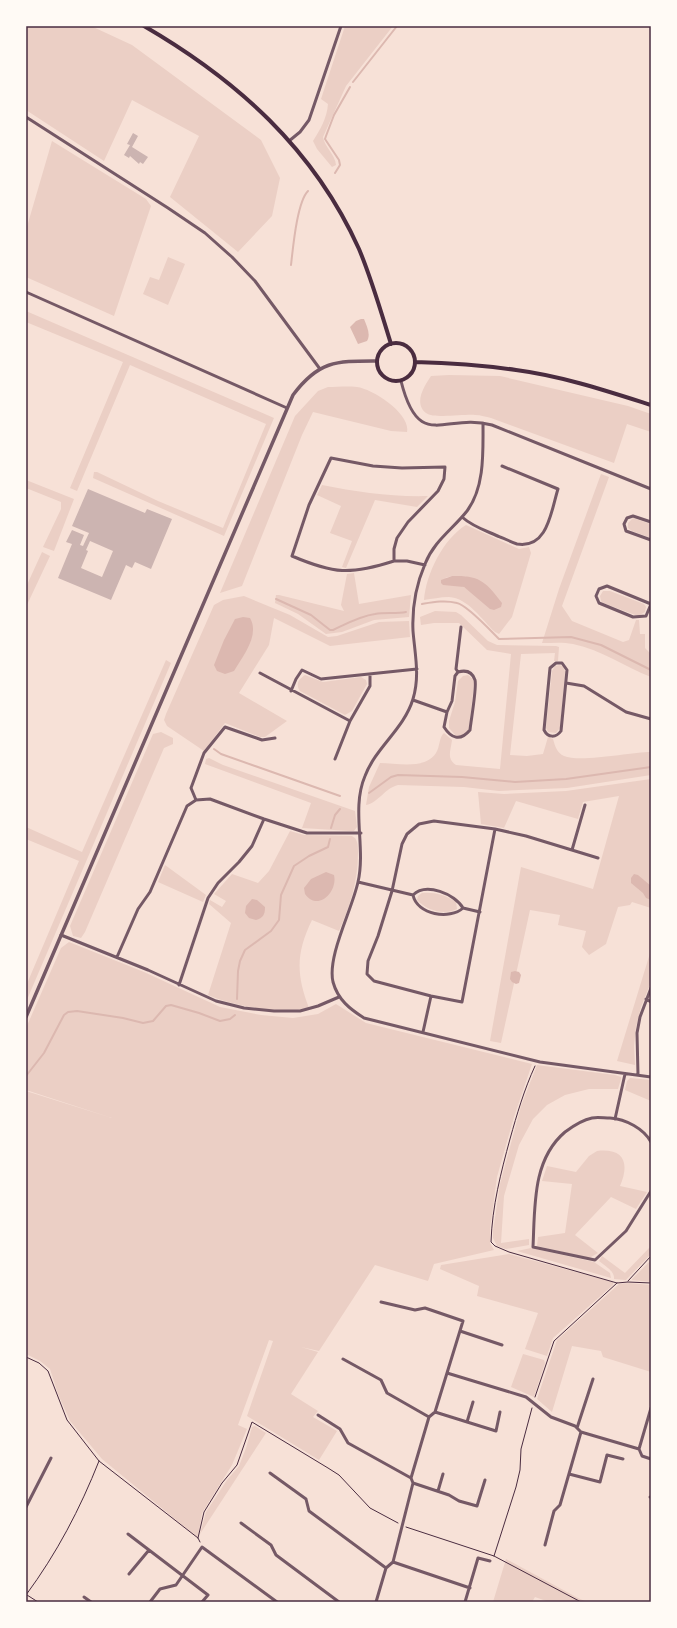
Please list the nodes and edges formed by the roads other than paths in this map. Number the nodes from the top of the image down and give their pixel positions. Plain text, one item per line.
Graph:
1 (144, 26) edge
2 (341, 26) edge
3 (26, 117) edge
4 (289, 141) junction
5 (26, 292) edge
6 (391, 344) junction
7 (377, 361) junction
8 (415, 362) junction
9 (320, 369) junction
10 (402, 380) junction
11 (651, 405) edge
12 (287, 408) junction
13 (484, 423) junction
14 (502, 466) dead end
15 (651, 489) edge
16 (462, 517) junction
17 (651, 522) edge
18 (651, 540) edge
19 (394, 561) junction
20 (424, 565) junction
21 (651, 604) edge
22 (461, 627) dead end
23 (417, 669) junction
24 (458, 672) junction
25 (260, 673) dead end
26 (370, 674) junction
27 (566, 682) junction
28 (291, 691) junction
29 (413, 700) junction
30 (447, 712) junction
31 (651, 719) edge
32 (350, 722) junction
33 (275, 738) dead end
34 (335, 759) dead end
35 (196, 800) junction
36 (585, 805) dead end
37 (264, 819) junction
38 (495, 829) junction
39 (361, 833) junction
40 (572, 850) junction
41 (598, 858) dead end
42 (358, 882) junction
43 (392, 891) junction
44 (414, 895) junction
45 (463, 908) junction
46 (480, 912) junction
47 (61, 935) junction
48 (117, 958) junction
49 (179, 985) junction
50 (651, 988) edge
51 (431, 996) junction
52 (339, 997) junction
53 (646, 999) junction
54 (651, 1002) edge
55 (26, 1017) edge
56 (423, 1032) junction
57 (625, 1074) junction
58 (638, 1075) junction
59 (651, 1077) edge
60 (615, 1118) junction
61 (651, 1142) edge
62 (651, 1191) edge
63 (381, 1302) dead end
64 (460, 1331) junction
65 (502, 1345) dead end
66 (343, 1359) dead end
67 (447, 1373) junction
68 (593, 1379) dead end
69 (473, 1402) dead end
70 (651, 1408) edge
71 (435, 1412) junction
72 (500, 1412) dead end
73 (318, 1415) dead end
74 (429, 1417) junction
75 (467, 1422) junction
76 (576, 1427) junction
77 (581, 1432) junction
78 (639, 1449) junction
79 (51, 1458) dead end
80 (623, 1459) dead end
81 (651, 1459) edge
82 (270, 1474) dead end
83 (443, 1474) dead end
84 (569, 1474) junction
85 (411, 1478) junction
86 (485, 1480) dead end
87 (413, 1484) junction
88 (438, 1491) junction
89 (26, 1507) edge
90 (241, 1523) dead end
91 (128, 1534) dead end
92 (544, 1545) dead end
93 (149, 1550) junction
94 (490, 1561) dead end
95 (393, 1562) junction
96 (386, 1568) junction
97 (129, 1574) dead end
98 (183, 1576) junction
99 (470, 1588) junction
100 (84, 1597) dead end
101 (272, 1598) junction
102 (91, 1602) edge
103 (150, 1602) edge
104 (202, 1602) edge
105 (270, 1602) edge
106 (277, 1602) edge
107 (339, 1602) edge
108 (376, 1602) edge
109 (466, 1602) edge

1 - 4 main road
2 - 4 street
3 - 9 street
4 - 6 main road
5 - 12 street
6 - 7 main road
6 - 8 main road
7 - 9 street
7 - 10 main road
8 - 10 main road
8 - 11 main road
9 - 12 street
10 - 13 street
12 - 47 street
13 - 15 street
13 - 16 street
14 - 16 street
16 - 20 street
17 - 18 street
19 - 19 street
19 - 20 street
20 - 23 street
21 - 21 street
22 - 24 street
23 - 26 street
23 - 29 street
24 - 30 street
24 - 30 street
25 - 28 street
26 - 28 street
26 - 32 street
27 - 27 street
27 - 31 street
28 - 32 street
29 - 30 street
29 - 39 street
32 - 34 street
33 - 35 street
35 - 37 street
35 - 48 street
36 - 40 street
37 - 39 street
37 - 49 street
38 - 40 street
38 - 43 street
38 - 46 street
39 - 42 street
40 - 41 street
42 - 43 street
42 - 52 street
43 - 44 street
43 - 51 street
44 - 45 street
44 - 45 street
45 - 46 street
46 - 51 street
47 - 48 street
47 - 55 street
48 - 49 street
49 - 52 street
50 - 53 street
51 - 56 street
52 - 56 street
53 - 54 street
53 - 58 street
56 - 57 street
57 - 58 street
57 - 60 street
58 - 59 street
60 - 61 street
60 - 62 street
63 - 64 street
64 - 65 street
64 - 67 street
66 - 74 street
67 - 71 street
67 - 76 street
68 - 76 street
69 - 75 street
70 - 78 street
71 - 74 street
71 - 75 street
72 - 75 street
73 - 85 street
74 - 85 street
76 - 77 street
77 - 78 street
77 - 84 street
78 - 81 street
79 - 89 street
80 - 84 street
82 - 96 street
83 - 88 street
84 - 92 street
85 - 87 street
86 - 88 street
87 - 88 street
87 - 95 street
90 - 107 street
91 - 93 street
93 - 97 street
93 - 98 street
94 - 99 street
95 - 96 street
95 - 99 street
96 - 108 street
98 - 101 street
98 - 103 street
98 - 104 street
99 - 109 street
100 - 102 street
101 - 105 street
101 - 106 street

